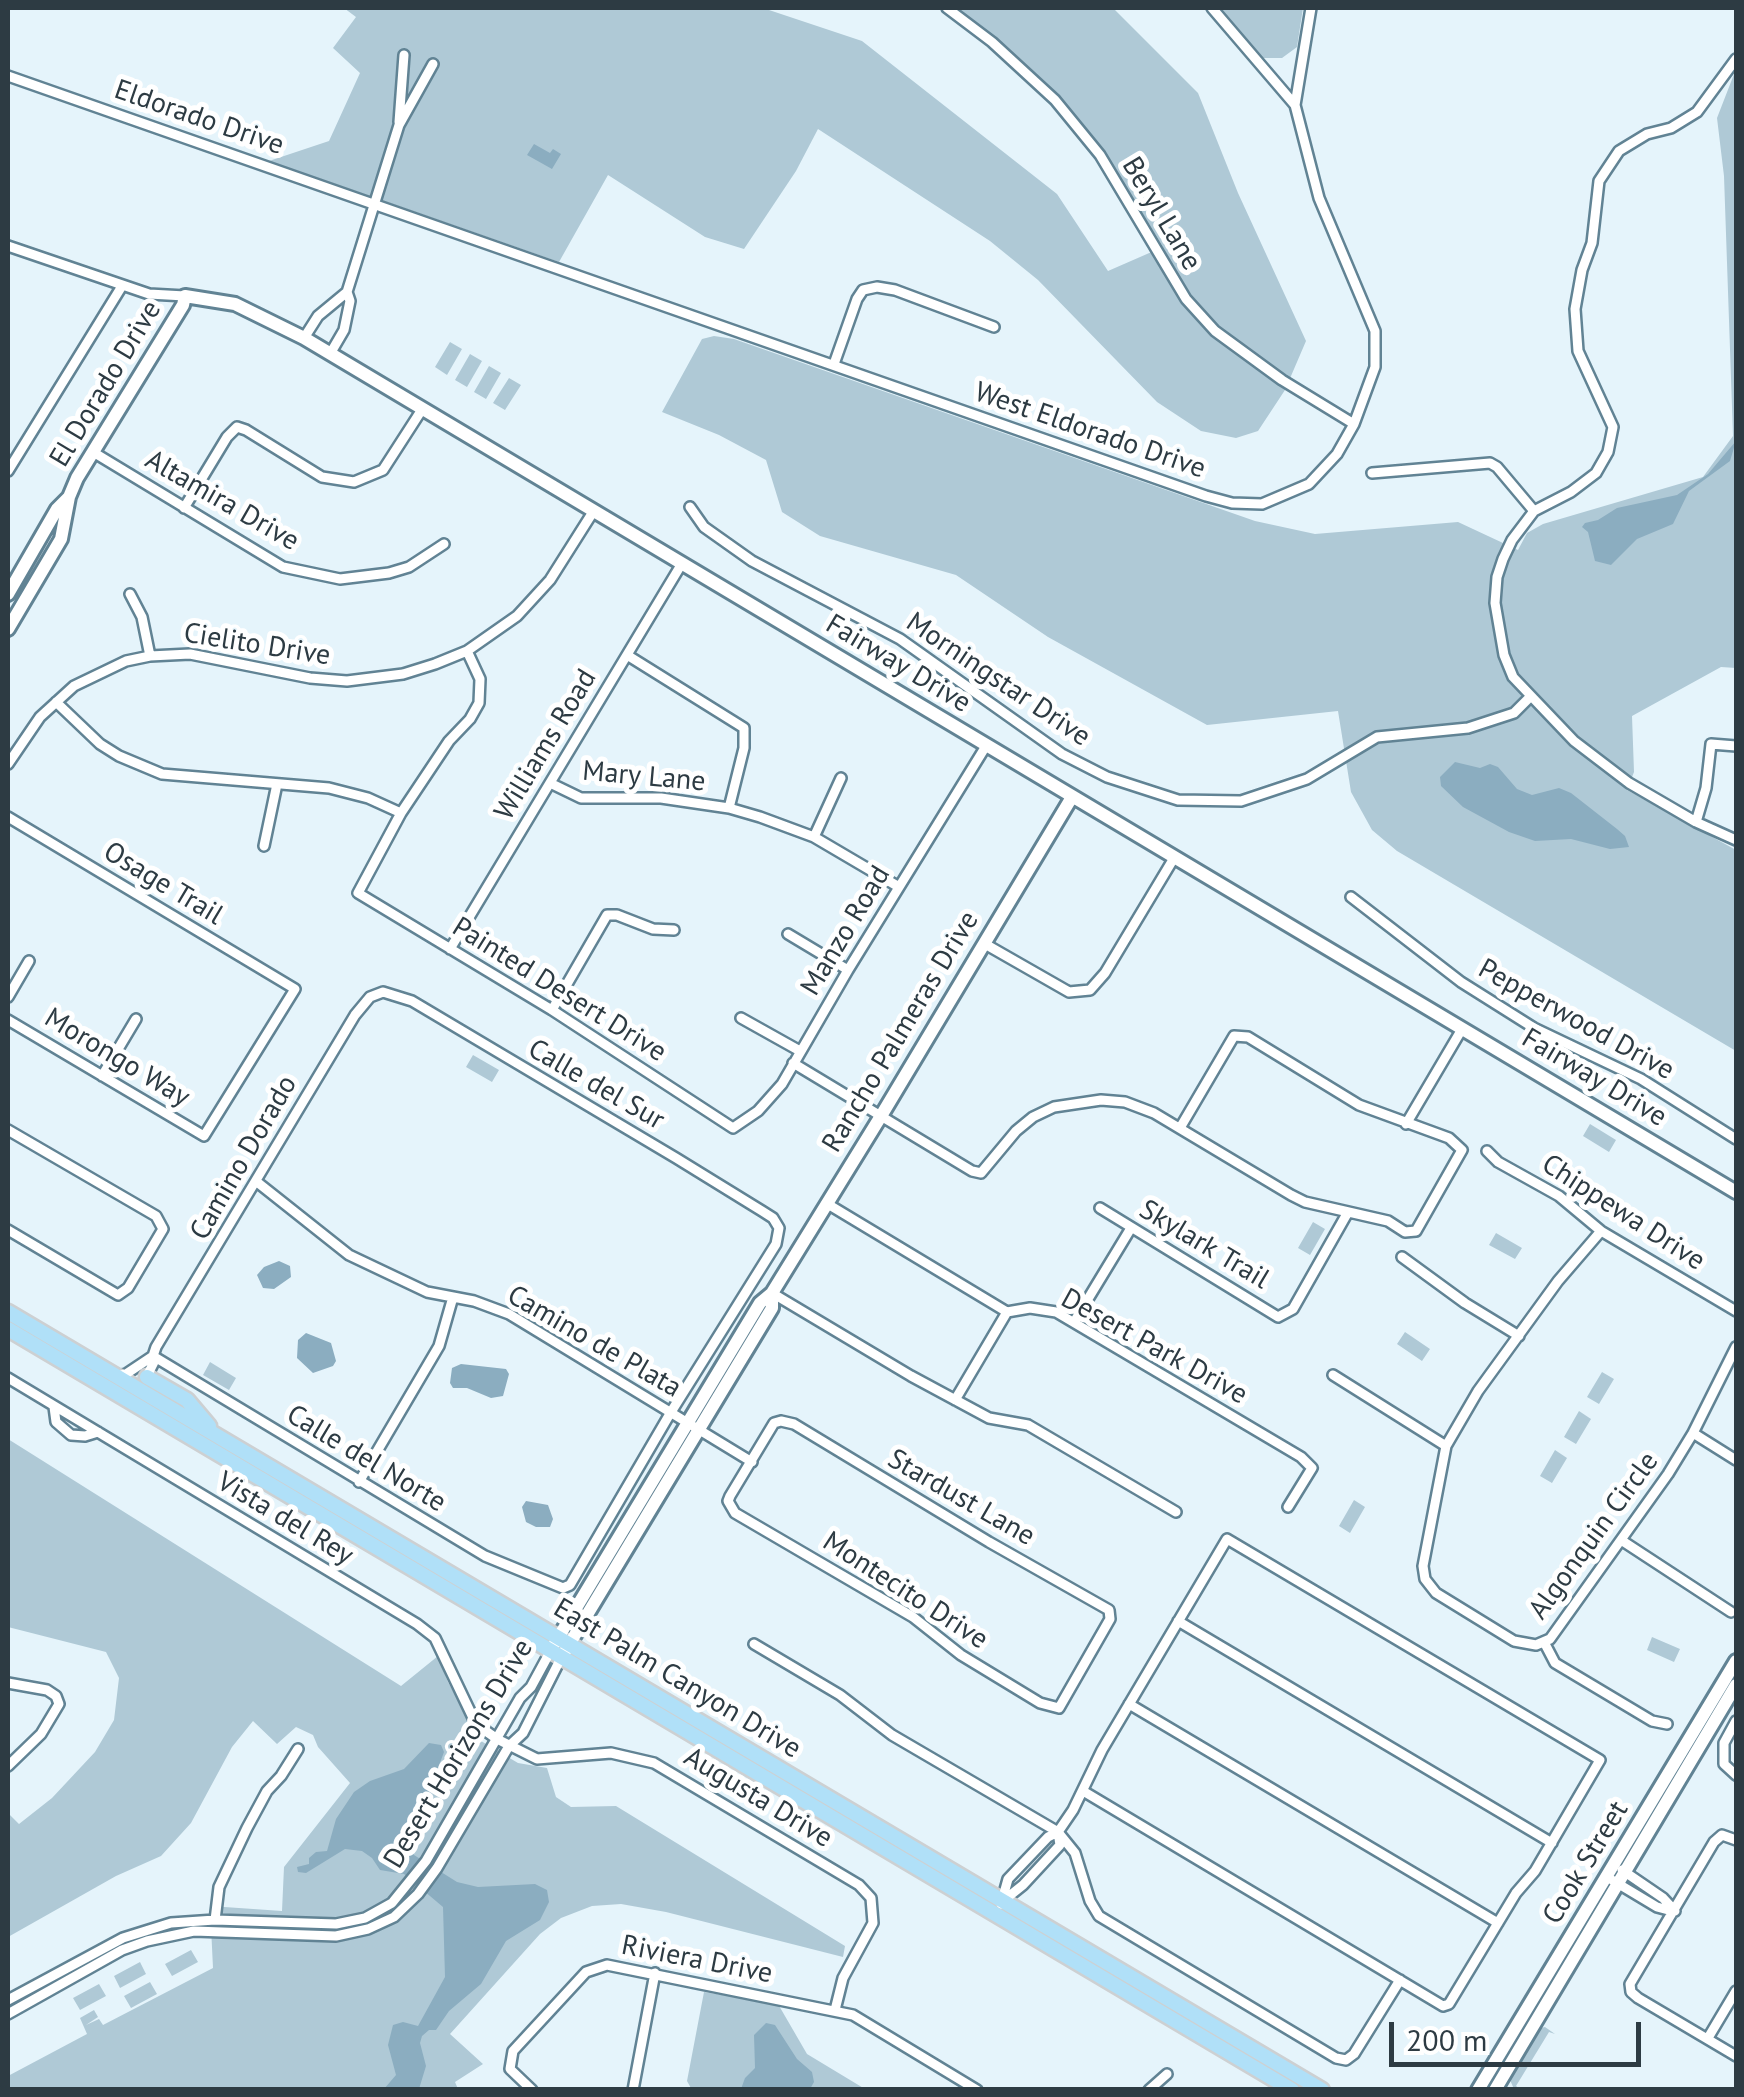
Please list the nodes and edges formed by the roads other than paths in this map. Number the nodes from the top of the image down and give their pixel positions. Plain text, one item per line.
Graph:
1 (948, 8) edge
2 (1212, 8) edge
3 (1311, 8) edge
4 (404, 55) dead end
5 (1736, 58) edge
6 (433, 64) dead end
7 (8, 76) edge
8 (1296, 105) junction
9 (398, 125) junction
10 (374, 205) junction
11 (8, 246) edge
12 (122, 286) junction
13 (347, 292) junction
14 (185, 296) junction
15 (994, 327) dead end
16 (304, 338) junction
17 (330, 354) junction
18 (834, 364) junction
19 (421, 411) junction
20 (1354, 424) junction
21 (93, 452) junction
22 (8, 471) edge
23 (1372, 473) dead end
24 (69, 497) junction
25 (690, 507) dead end
26 (184, 508) junction
27 (1534, 510) junction
28 (593, 512) junction
29 (444, 544) dead end
30 (682, 565) junction
31 (8, 594) edge
32 (130, 594) dead end
33 (8, 629) edge
34 (466, 650) junction
35 (627, 655) junction
36 (150, 656) junction
37 (1530, 697) junction
38 (56, 702) junction
39 (986, 746) junction
40 (1736, 746) edge
41 (8, 764) edge
42 (841, 778) dead end
43 (550, 783) junction
44 (276, 784) junction
45 (1072, 797) junction
46 (729, 808) junction
47 (401, 812) junction
48 (8, 818) edge
49 (1696, 822) junction
50 (814, 837) junction
51 (1736, 840) edge
52 (264, 846) dead end
53 (1174, 858) junction
54 (899, 888) junction
55 (1351, 897) dead end
56 (674, 930) dead end
57 (788, 934) dead end
58 (985, 944) junction
59 (450, 949) junction
60 (29, 960) dead end
61 (848, 970) junction
62 (383, 992) joint
63 (8, 996) edge
64 (552, 1010) junction
65 (741, 1018) dead end
66 (136, 1019) dead end
67 (8, 1020) edge
68 (1462, 1029) junction
69 (800, 1051) junction
70 (793, 1063) junction
71 (102, 1076) junction
72 (881, 1116) junction
73 (1406, 1124) junction
74 (734, 1128) joint
75 (1180, 1128) junction
76 (8, 1130) edge
77 (204, 1136) joint
78 (1736, 1140) edge
79 (1487, 1152) dead end
80 (257, 1182) junction
81 (1736, 1192) edge
82 (826, 1203) junction
83 (1100, 1208) dead end
84 (1348, 1212) junction
85 (1131, 1228) junction
86 (8, 1230) edge
87 (1601, 1231) junction
88 (1402, 1257) dead end
89 (772, 1292) junction
90 (453, 1297) junction
91 (1736, 1310) edge
92 (8, 1312) edge
93 (1007, 1312) junction
94 (1074, 1322) junction
95 (8, 1329) edge
96 (1520, 1336) junction
97 (1736, 1347) edge
98 (153, 1356) junction
99 (1332, 1375) dead end
100 (116, 1376) junction
101 (8, 1378) edge
102 (138, 1390) junction
103 (955, 1400) junction
104 (671, 1412) junction
105 (694, 1426) junction
106 (1693, 1433) junction
107 (1446, 1446) junction
108 (1736, 1460) edge
109 (752, 1462) junction
110 (359, 1482) junction
111 (1288, 1507) dead end
112 (1176, 1512) dead end
113 (1621, 1540) junction
114 (1731, 1612) dead end
115 (1178, 1621) junction
116 (1544, 1642) junction
117 (754, 1644) dead end
118 (560, 1648) junction
119 (1736, 1661) edge
120 (1083, 1664) joint
121 (8, 1683) edge
122 (1736, 1685) edge
123 (1128, 1704) junction
124 (1736, 1721) edge
125 (1667, 1724) dead end
126 (496, 1739) junction
127 (510, 1746) junction
128 (298, 1749) dead end
129 (8, 1766) edge
130 (1736, 1775) edge
131 (1083, 1791) junction
132 (1058, 1832) junction
133 (1736, 1840) edge
134 (1552, 1843) junction
135 (1616, 1875) junction
136 (1000, 1907) junction
137 (1674, 1912) junction
138 (215, 1920) junction
139 (1498, 1923) junction
140 (655, 1973) junction
141 (1400, 1980) junction
142 (1736, 1991) edge
143 (8, 2000) edge
144 (834, 2010) junction
145 (8, 2014) edge
146 (1708, 2038) junction
147 (1736, 2056) edge
148 (1167, 2074) dead end
149 (532, 2090) edge
150 (634, 2090) edge
151 (977, 2090) edge
152 (1149, 2090) edge
153 (1292, 2090) edge
154 (1322, 2090) edge
155 (1478, 2090) edge
156 (1495, 2090) edge

1 - 20 street, Beryl Lane
2 - 8 street
3 - 8 street, West Eldorado Drive
4 - 9 street
5 - 27 street
6 - 9 street
7 - 10 street, Eldorado Drive
8 - 20 street, West Eldorado Drive
9 - 10 street
10 - 13 street
10 - 18 street, West Eldorado Drive
11 - 12 street, Fairway Drive
12 - 14 street, Fairway Drive
12 - 22 street
13 - 16 street
13 - 17 street
14 - 16 street, Fairway Drive
14 - 21 street, El Dorado Drive
15 - 18 street
16 - 17 street, Fairway Drive
17 - 19 street, Fairway Drive
18 - 20 street, West Eldorado Drive
19 - 26 street
19 - 28 street, Fairway Drive
21 - 24 street, El Dorado Drive
21 - 26 street, Altamira Drive
23 - 27 street
24 - 31 street, El Dorado Drive
24 - 33 street, El Dorado Drive
25 - 37 street, Morningstar Drive
26 - 29 street, Altamira Drive
27 - 37 street
28 - 30 street, Fairway Drive
28 - 34 street, Cielito Drive
30 - 35 street, Williams Road
30 - 39 street, Fairway Drive
32 - 36 street
34 - 36 street, Cielito Drive
34 - 47 street
35 - 43 street, Williams Road
35 - 46 street
36 - 38 street, Cielito Drive
37 - 49 street
38 - 41 street, Cielito Drive
38 - 44 street
39 - 45 street, Fairway Drive
39 - 54 street, Manzo Road
40 - 49 street
42 - 50 street
43 - 46 street, Mary Lane
43 - 59 street, Williams Road
44 - 47 street
44 - 52 street
45 - 53 street, Fairway Drive
45 - 58 street, Rancho Palmeras Drive
46 - 50 street, Mary Lane
47 - 59 street, Painted Desert Drive
48 - 77 street, Osage Trail
49 - 51 street
50 - 54 street, Mary Lane
53 - 58 street
53 - 68 street, Fairway Drive
54 - 61 street, Manzo Road
55 - 78 street, Pepperwood Drive
56 - 64 street
57 - 61 street
58 - 72 street, Rancho Palmeras Drive
59 - 64 street, Painted Desert Drive
60 - 63 street
61 - 69 street, Manzo Road
62 - 80 street, Camino Dorado
62 - 104 street, Calle del Sur
64 - 74 street, Painted Desert Drive
65 - 69 street
66 - 71 street
67 - 71 street, Morongo Way
68 - 73 street
68 - 81 street, Fairway Drive
69 - 70 street, Manzo Road
70 - 72 street
70 - 74 street, Manzo Road
71 - 77 street, Morongo Way
72 - 75 street
72 - 82 street, Rancho Palmeras Drive
73 - 75 street
73 - 84 street
75 - 84 street
76 - 86 street
79 - 87 street, Chippewa Drive
80 - 90 street, Camino de Plata
80 - 98 street, Camino Dorado
82 - 89 street, Rancho Palmeras Drive
82 - 93 street
83 - 85 street, Skylark Trail
84 - 85 street, Skylark Trail
85 - 94 street
87 - 91 street, Chippewa Drive
87 - 96 street, Algonquin Circle
88 - 96 street
89 - 103 street
89 - 105 street, Rancho Palmeras Drive
90 - 104 street, Camino de Plata
90 - 110 street
92 - 100 main road, East Palm Canyon Drive
93 - 94 street, Desert Park Drive
93 - 103 street
94 - 111 street, Desert Park Drive
95 - 102 main road, East Palm Canyon Drive
96 - 107 street, Algonquin Circle
97 - 106 street, Algonquin Circle
98 - 100 street
98 - 102 street, Camino Dorado
98 - 110 street, Calle del Norte
99 - 107 street
100 - 102 main road, East Palm Canyon Drive
101 - 126 street, Vista del Rey
102 - 118 main road, East Palm Canyon Drive
102 - 118 main road, East Palm Canyon Drive
103 - 112 street
104 - 105 street, Camino de Plata
104 - 110 street, Calle del Norte
105 - 109 street, Camino de Plata
105 - 118 street, Rancho Palmeras Drive
106 - 108 street
106 - 113 street, Algonquin Circle
107 - 116 street, Algonquin Circle
109 - 120 street, Montecito Drive
109 - 120 street, Stardust Lane
113 - 114 street
113 - 116 street, Algonquin Circle
115 - 123 street
115 - 134 street
115 - 134 street
116 - 125 street
117 - 132 street
118 - 126 street, Desert Horizons Drive
118 - 127 street, Desert Horizons Drive
118 - 136 main road, East Palm Canyon Drive
119 - 135 street, Cook Street
121 - 129 street
122 - 135 street, Cook Street
123 - 131 street
123 - 139 street
124 - 130 street
126 - 127 street, Augusta Drive
126 - 138 street, Desert Horizons Drive
127 - 144 street, Augusta Drive
127 - 145 street, Desert Horizons Drive
128 - 138 street
131 - 132 street
131 - 141 street
132 - 136 street
132 - 136 street
132 - 141 street
133 - 137 street
134 - 139 street
135 - 137 street
135 - 155 street, Cook Street
135 - 156 street, Cook Street
136 - 153 main road, East Palm Canyon Drive
136 - 154 main road, East Palm Canyon Drive
137 - 146 street
138 - 143 street, Desert Horizons Drive
139 - 141 street
140 - 144 street, Riviera Drive
140 - 149 street, Riviera Drive
140 - 150 street
142 - 146 street
144 - 151 street, Riviera Drive
146 - 147 street
148 - 152 street

